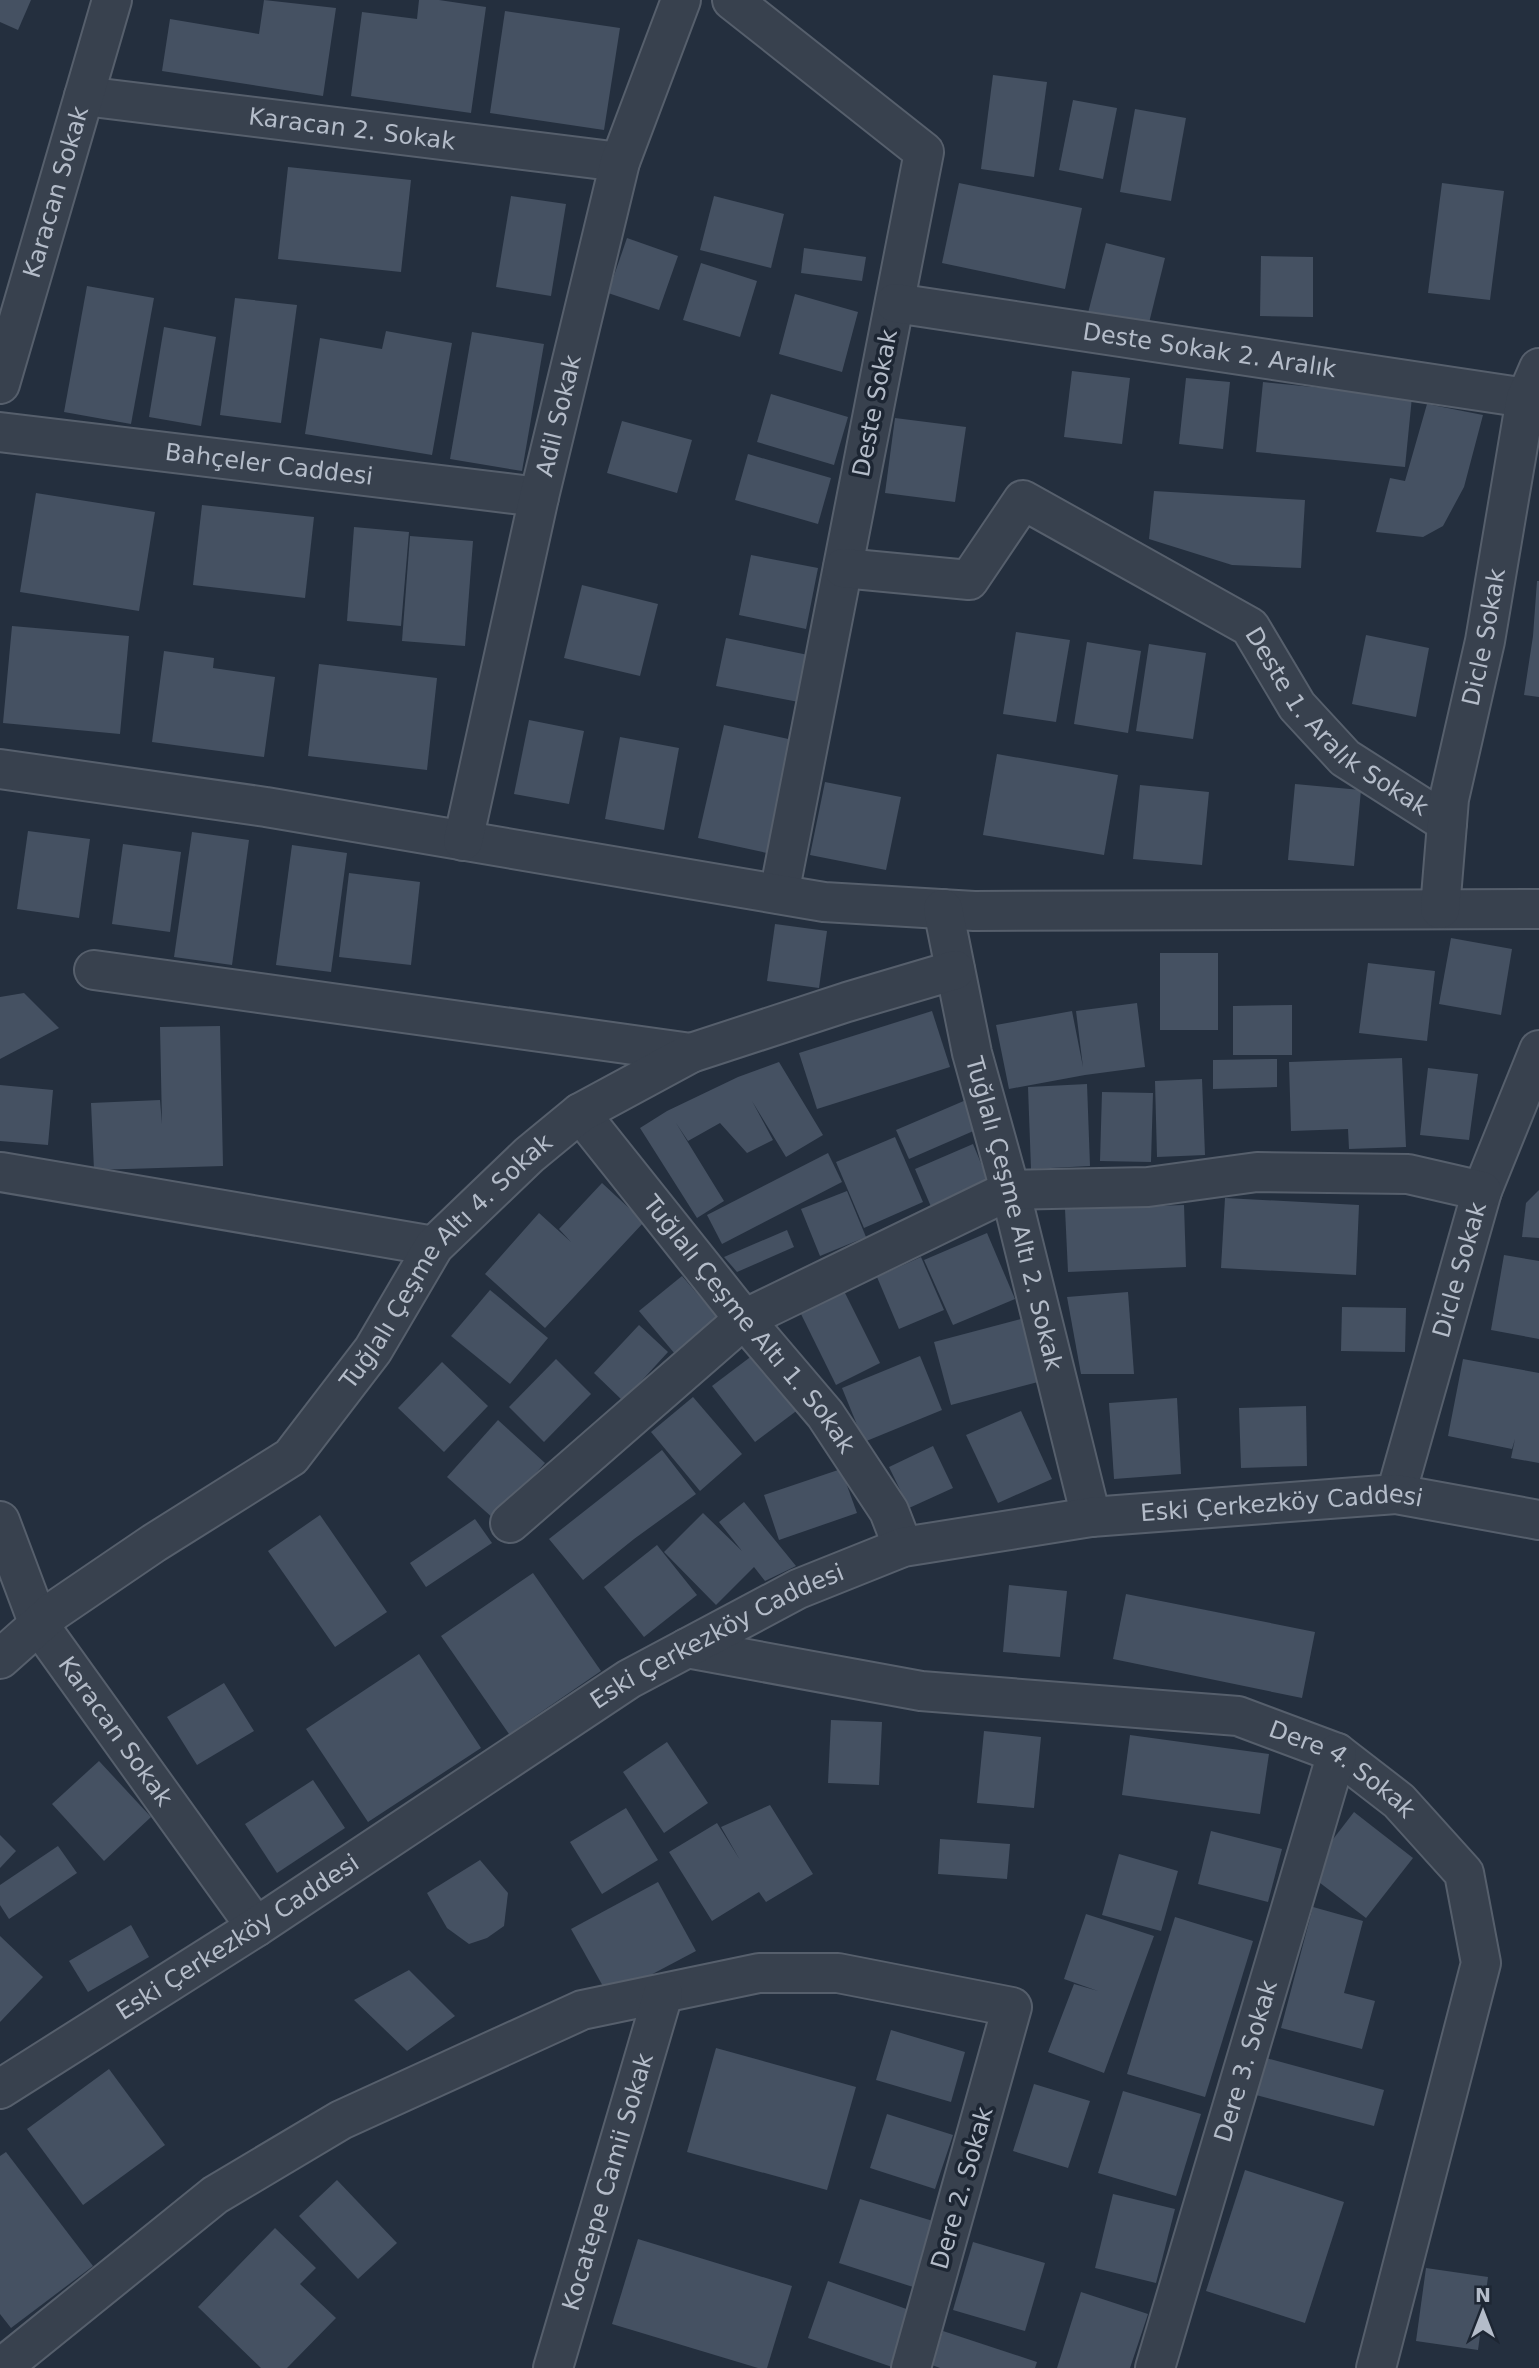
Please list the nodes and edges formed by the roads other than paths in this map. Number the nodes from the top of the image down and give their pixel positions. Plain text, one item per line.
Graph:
1 (112, 0) edge
2 (681, 0) edge
3 (732, 0) edge
4 (84, 96) junction
5 (620, 162) junction
6 (895, 303) junction
7 (1532, 383) edge
8 (0, 384) edge
9 (0, 432) edge
10 (539, 497) junction
11 (843, 568) junction
12 (0, 769) edge
13 (1447, 823) junction
14 (463, 841) junction
15 (779, 894) junction
16 (943, 909) junction
17 (1440, 909) junction
18 (1539, 909) edge
19 (94, 970) dead end
20 (956, 970) junction
21 (1539, 1050) edge
22 (691, 1053) junction
23 (580, 1113) junction
24 (1, 1172) edge
25 (1010, 1190) junction
26 (1482, 1191) junction
27 (434, 1246) junction
28 (744, 1319) junction
29 (1396, 1494) junction
30 (1091, 1517) junction
31 (1539, 1520) edge
32 (0, 1521) edge
33 (510, 1522) dead end
34 (903, 1547) junction
35 (39, 1625) junction
36 (687, 1648) junction
37 (0, 1659) edge
38 (1337, 1753) junction
39 (256, 1927) junction
40 (663, 1994) junction
41 (0, 2089) edge
42 (1, 2368) edge
43 (553, 2368) edge
44 (911, 2368) edge
45 (1154, 2368) edge
46 (1376, 2368) edge

1 - 4 street, Karacan Sokak
2 - 5 street, Adil Sokak
3 - 6 street, Deste Sokak
4 - 5 street, Karacan 2. Sokak
4 - 8 street, Karacan Sokak
5 - 10 street, Adil Sokak
6 - 7 street, Deste Sokak 2. Aralık
6 - 11 street, Deste Sokak
7 - 13 street, Dicle Sokak
9 - 10 street, Bahçeler Caddesi
10 - 14 street, Adil Sokak
11 - 13 street, Deste 1. Aralık Sokak
11 - 15 street, Deste Sokak
12 - 14 street
13 - 17 street, Dicle Sokak
14 - 15 street
15 - 16 street
16 - 17 street
16 - 20 street, Tuğlalı Çeşme Altı 2. Sokak
17 - 18 street
19 - 22 street
20 - 22 street, Tuğlalı Çeşme Altı 4. Sokak
20 - 25 street, Tuğlalı Çeşme Altı 2. Sokak
21 - 26 street, Dicle Sokak
22 - 23 street, Tuğlalı Çeşme Altı 4. Sokak
23 - 27 street, Tuğlalı Çeşme Altı 4. Sokak
23 - 28 street, Tuğlalı Çeşme Altı 1. Sokak
24 - 27 street
25 - 26 street
25 - 28 street
25 - 30 street, Tuğlalı Çeşme Altı 2. Sokak
26 - 29 street, Dicle Sokak
27 - 35 street, Tuğlalı Çeşme Altı 4. Sokak
28 - 33 street
28 - 34 street, Tuğlalı Çeşme Altı 1. Sokak
29 - 30 street, Eski Çerkezköy Caddesi
29 - 31 street, Eski Çerkezköy Caddesi
30 - 34 street, Eski Çerkezköy Caddesi
32 - 35 street, Karacan Sokak
34 - 36 street, Eski Çerkezköy Caddesi
35 - 37 street, Tuğlalı Çeşme Altı 4. Sokak
35 - 39 street, Karacan Sokak
36 - 38 street, Dere 4. Sokak
36 - 39 street, Eski Çerkezköy Caddesi
38 - 45 street, Dere 3. Sokak
38 - 46 street, Dere 4. Sokak
39 - 41 street, Eski Çerkezköy Caddesi
40 - 42 street
40 - 43 street, Kocatepe Camii Sokak
40 - 44 street, Dere 2. Sokak

